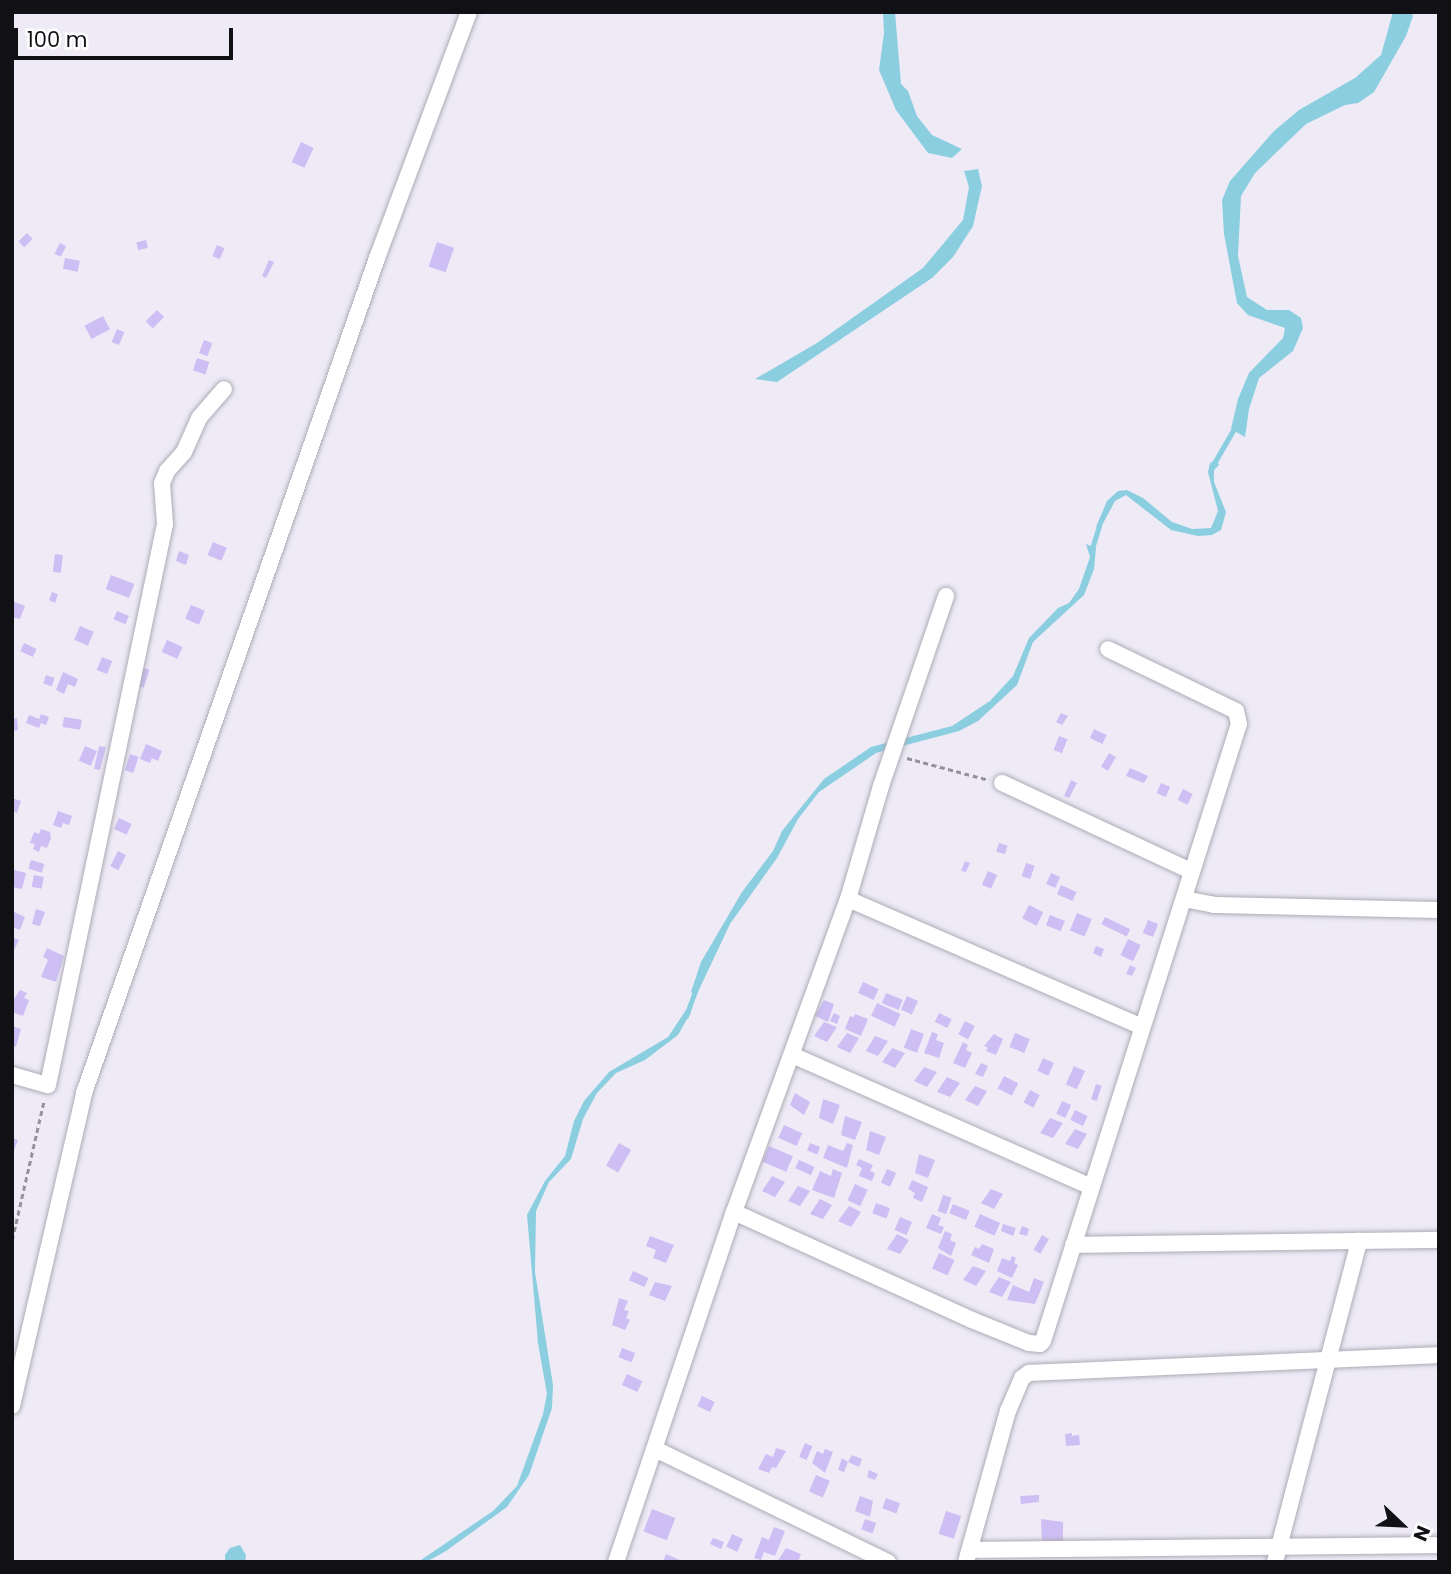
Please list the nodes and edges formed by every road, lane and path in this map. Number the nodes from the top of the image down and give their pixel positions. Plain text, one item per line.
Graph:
1 (469, 12) edge
2 (224, 389) dead end
3 (946, 596) dead end
4 (1108, 649) dead end
5 (893, 755) junction
6 (1002, 783) joint
7 (1191, 871) junction
8 (848, 899) junction
9 (1184, 899) junction
10 (1439, 910) edge
11 (1142, 1027) junction
12 (792, 1055) junction
13 (12, 1075) edge
14 (48, 1085) junction
15 (1091, 1187) junction
16 (734, 1212) junction
17 (12, 1240) edge
18 (1439, 1240) edge
19 (1359, 1241) junction
20 (1073, 1245) junction
21 (1439, 1355) edge
22 (1331, 1358) junction
23 (12, 1406) edge
24 (655, 1449) junction
25 (1439, 1545) edge
26 (1277, 1554) edge
27 (968, 1556) edge
28 (616, 1562) edge
29 (888, 1562) edge

1 - 23 street
2 - 14 street
3 - 5 street
4 - 7 street
5 - 6 path
5 - 8 street
6 - 7 street
7 - 9 street
8 - 11 street
8 - 12 street
9 - 10 street
9 - 11 street
11 - 15 street
12 - 15 street
12 - 16 street
13 - 14 street
14 - 17 path
15 - 20 street
16 - 20 street
16 - 24 street
18 - 19 street
19 - 20 street
19 - 22 street
21 - 22 street
22 - 26 street
22 - 27 street
24 - 28 street
24 - 29 street
25 - 26 street
26 - 27 street

